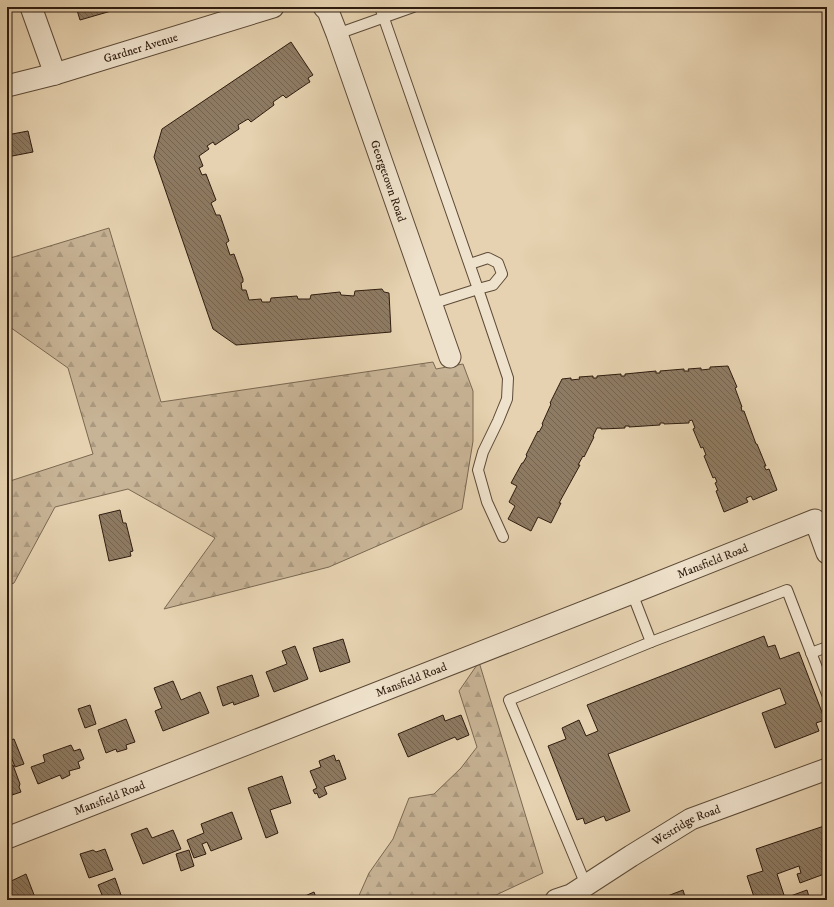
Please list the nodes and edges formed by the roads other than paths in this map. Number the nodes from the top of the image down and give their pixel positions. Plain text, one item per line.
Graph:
1 (31, 7) edge
2 (273, 7) edge
3 (324, 7) edge
4 (380, 7) edge
5 (413, 7) edge
6 (384, 18) junction
7 (337, 34) junction
8 (55, 74) junction
9 (7, 86) edge
10 (470, 264) junction
11 (478, 289) junction
12 (431, 304) junction
13 (450, 357) dead end
14 (503, 537) dead end
15 (827, 553) edge
16 (632, 593) junction
17 (651, 642) junction
18 (827, 647) edge
19 (811, 653) junction
20 (827, 694) edge
21 (827, 769) edge
22 (7, 838) edge
23 (586, 885) junction
24 (556, 900) edge

1 - 8 street
2 - 8 street, Gardner Avenue
3 - 7 street, Georgetown Road
4 - 6 lane
5 - 6 lane
6 - 7 lane
6 - 10 lane
7 - 12 street, Georgetown Road
8 - 9 street, Gardner Avenue
10 - 11 lane
10 - 11 lane
11 - 12 lane
11 - 14 lane
12 - 13 street, Georgetown Road
15 - 16 street, Mansfield Road
16 - 17 lane
16 - 22 street, Mansfield Road
17 - 19 lane
17 - 23 lane
18 - 19 lane
19 - 20 lane
21 - 23 street, Westridge Road
23 - 24 street, Westridge Road

